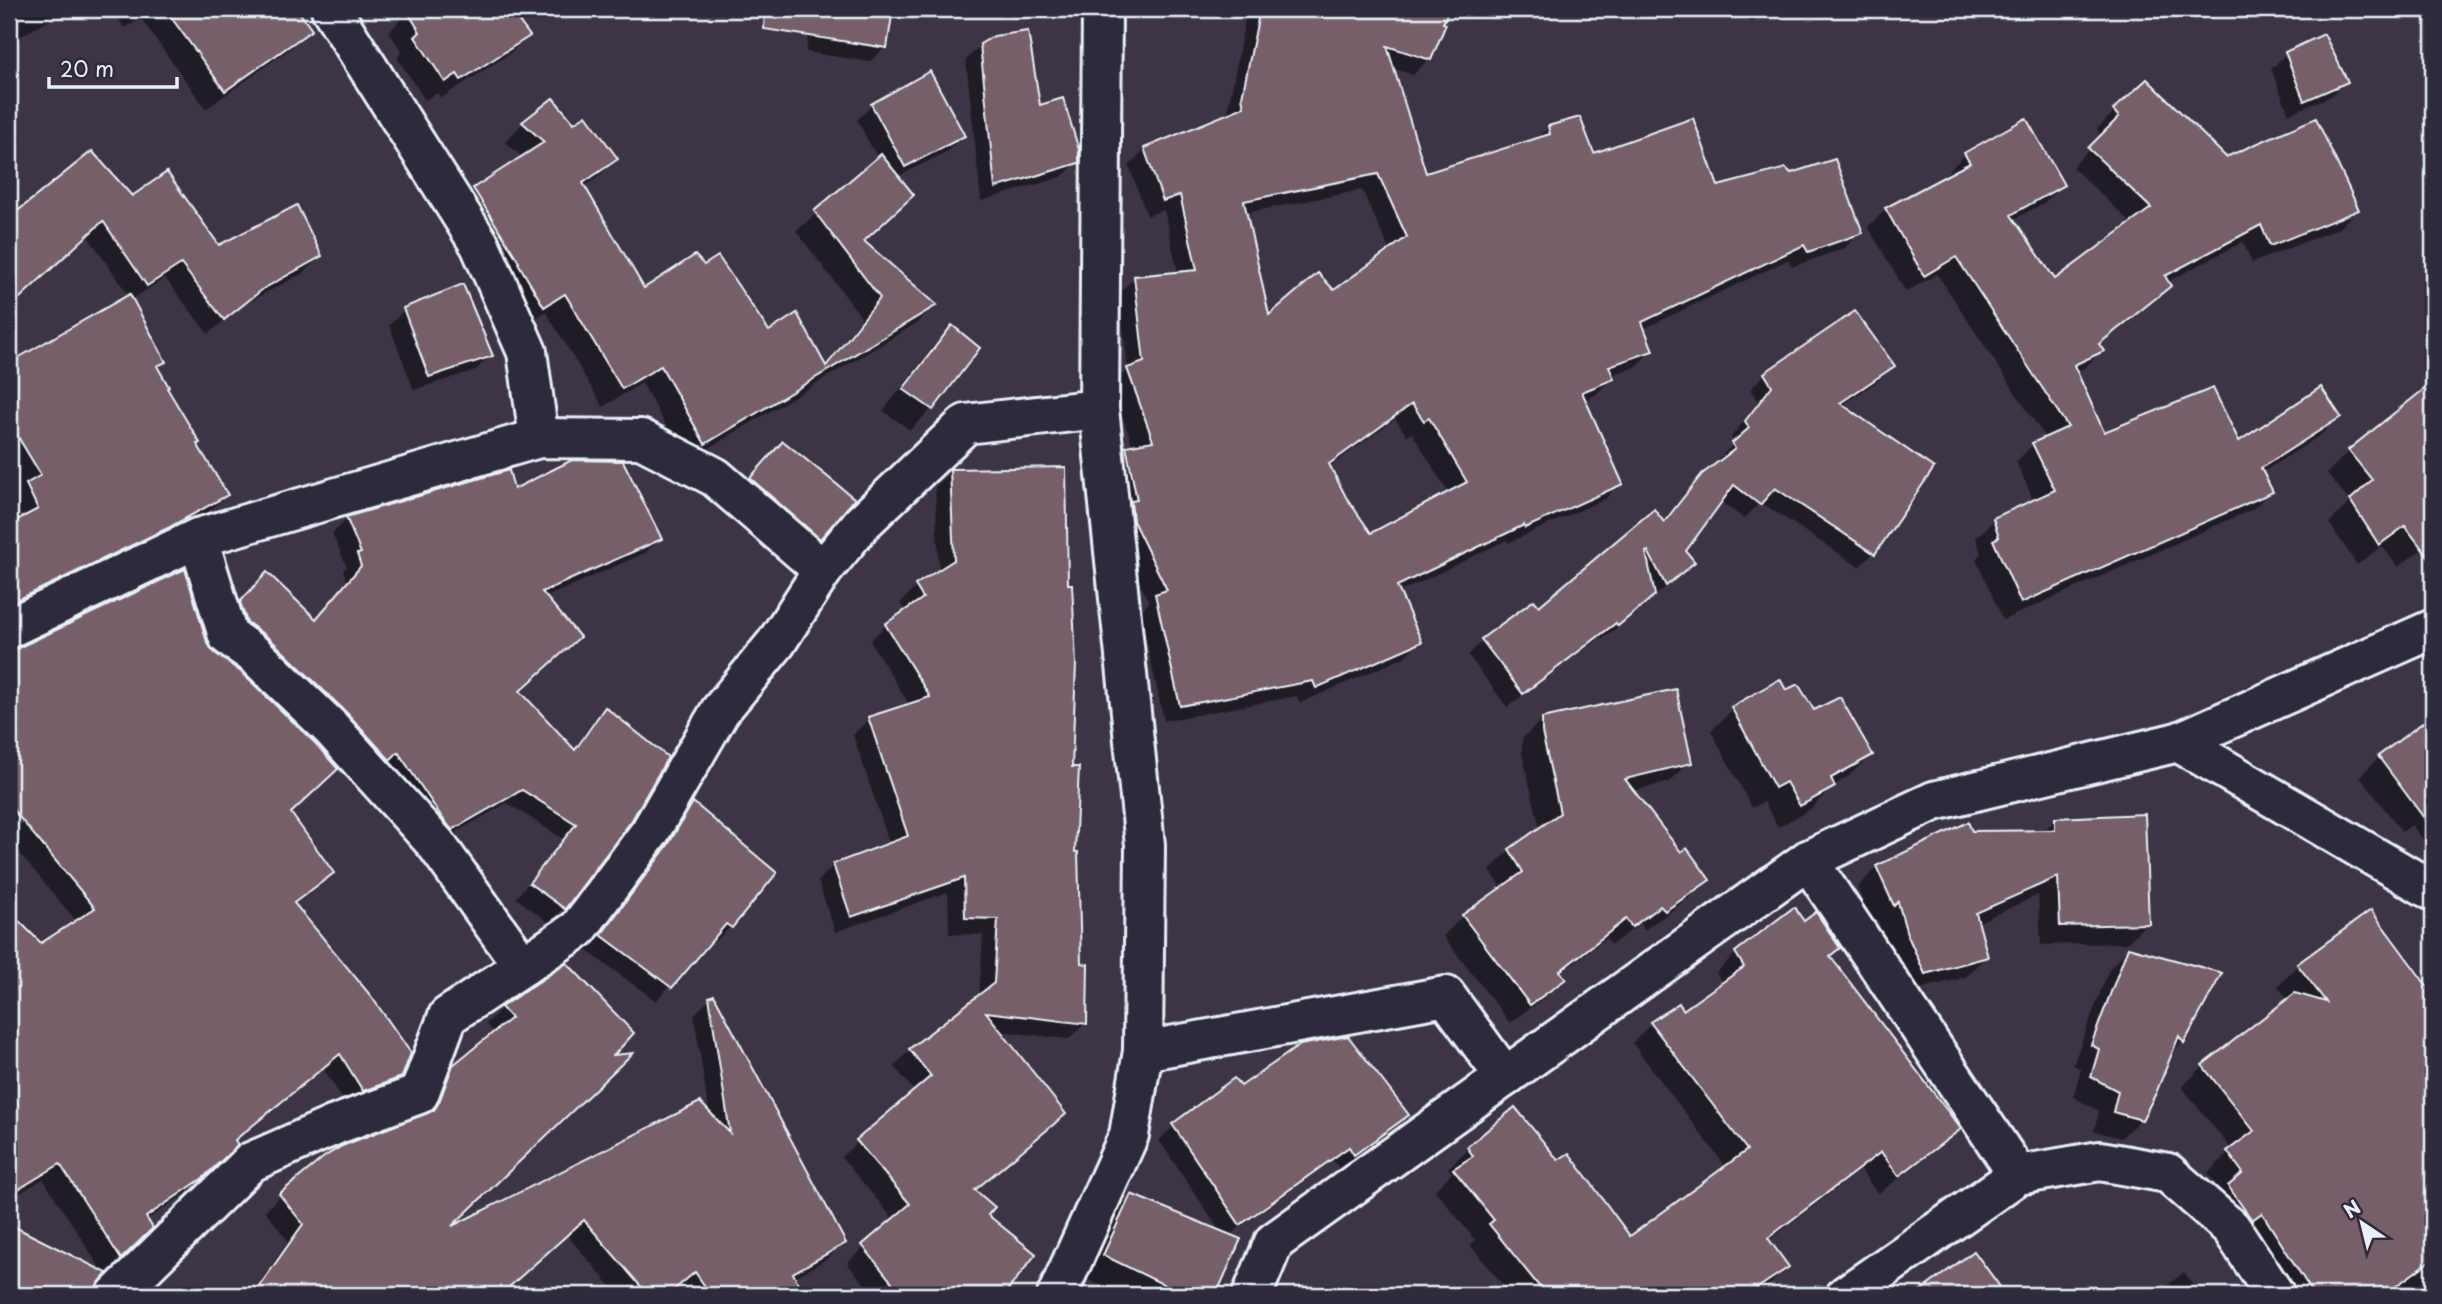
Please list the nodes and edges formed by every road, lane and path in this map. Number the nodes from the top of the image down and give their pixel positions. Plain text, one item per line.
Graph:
1 (331, 9) edge
2 (1102, 9) edge
3 (1099, 409) junction
4 (539, 438) junction
5 (198, 538) junction
6 (823, 570) junction
7 (9, 628) edge
8 (2433, 629) edge
9 (2178, 742) junction
10 (1808, 860) junction
11 (2433, 891) edge
12 (523, 966) junction
13 (1143, 1051) junction
14 (1504, 1077) junction
15 (2018, 1175) junction
16 (1065, 1294) edge
17 (116, 1295) edge
18 (1252, 1295) edge
19 (1846, 1295) edge
20 (2275, 1295) edge

1 - 4 street
2 - 3 street
3 - 6 street
3 - 13 street
4 - 5 street
4 - 6 street
5 - 7 street
5 - 12 street
6 - 12 street
8 - 9 street
9 - 10 street
9 - 11 street
10 - 14 street
10 - 15 street
12 - 17 street
13 - 14 street
13 - 16 street
14 - 18 street
15 - 19 street
15 - 20 street

